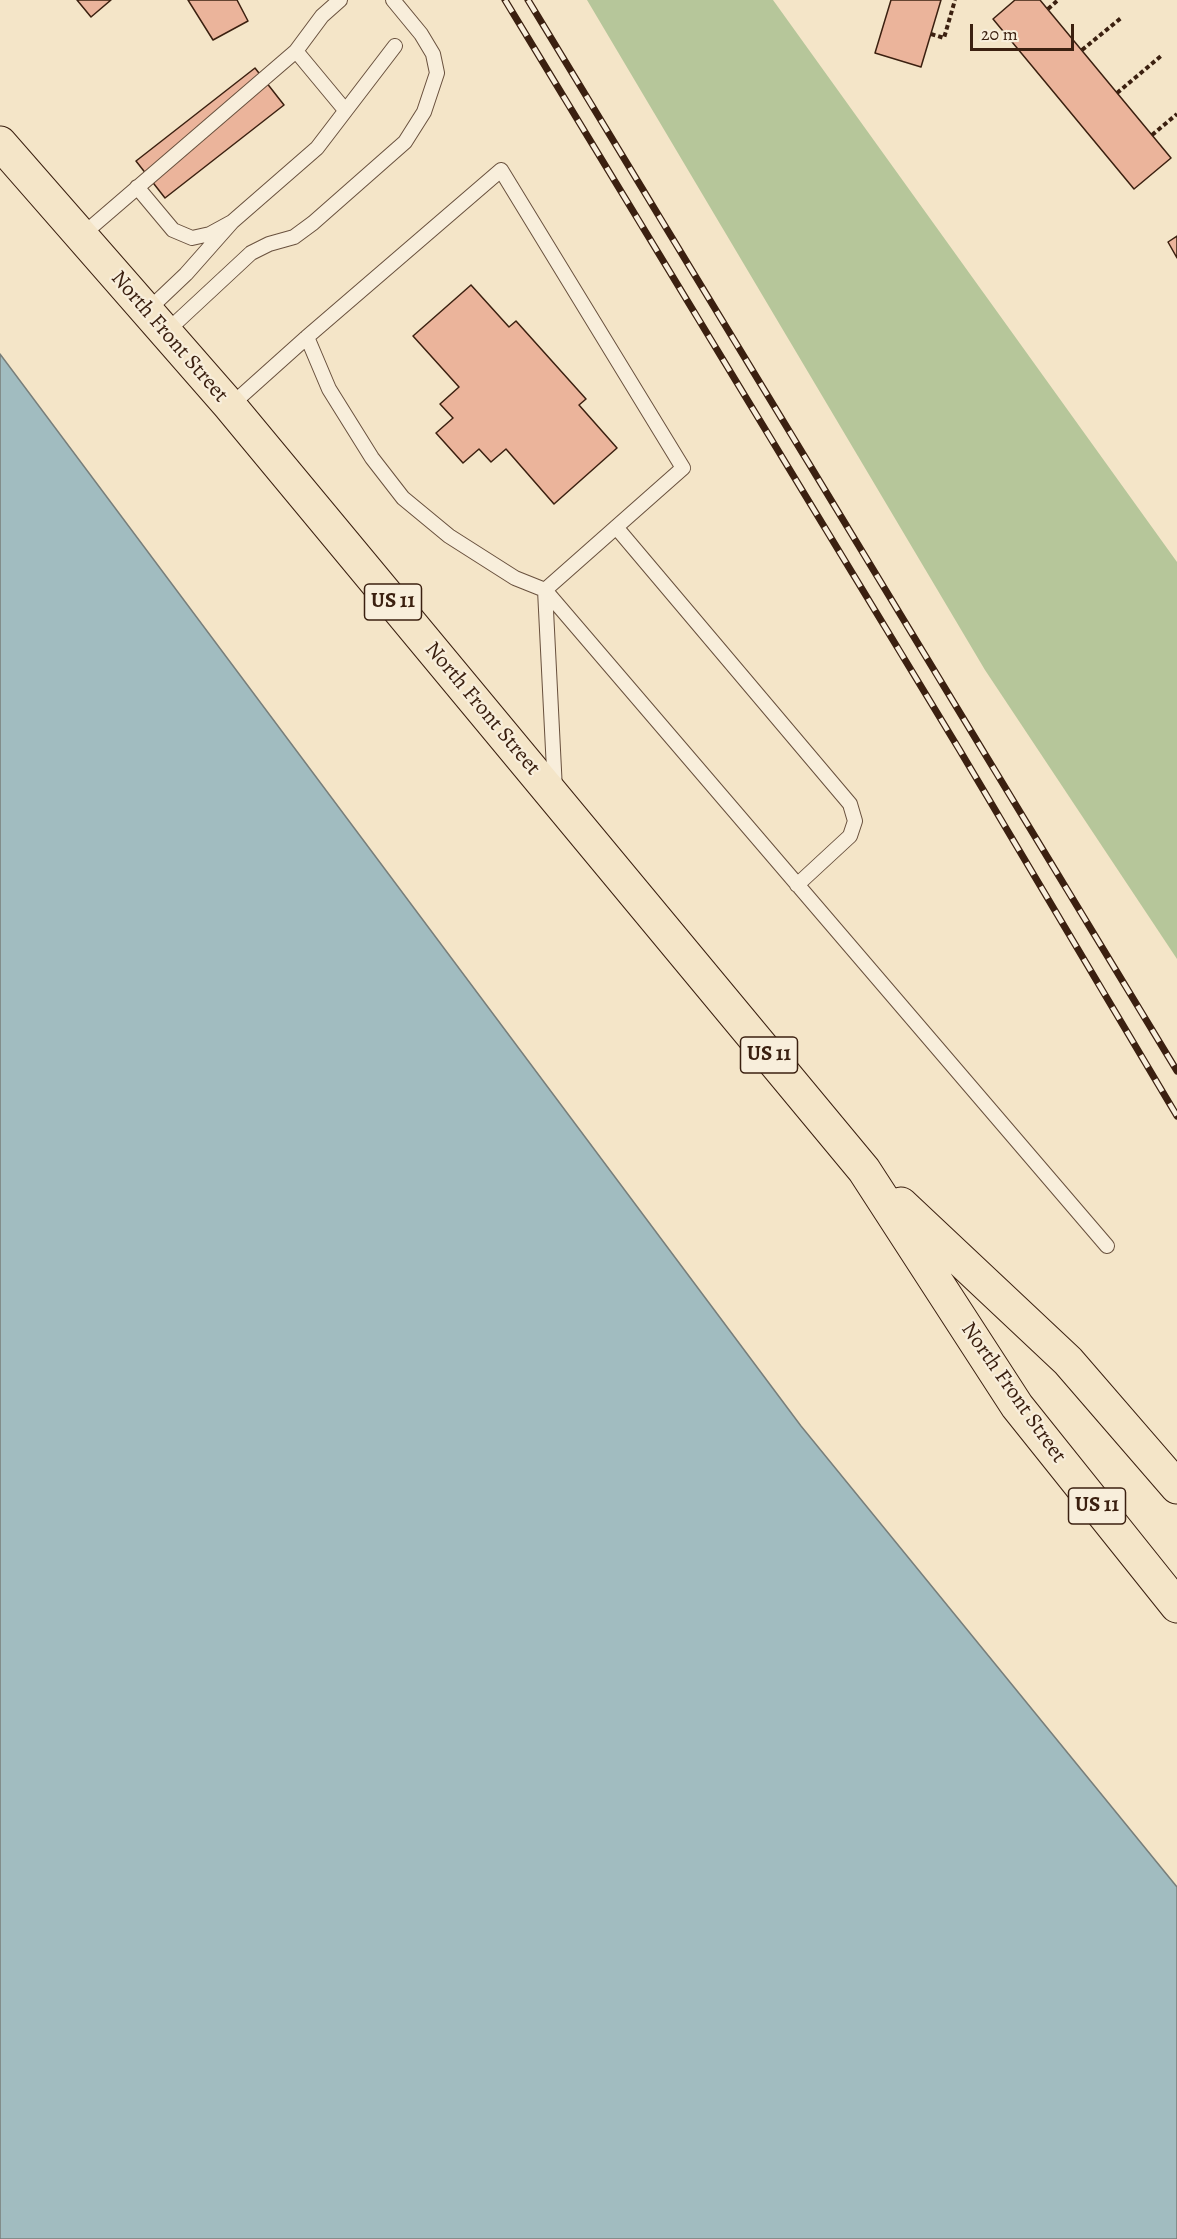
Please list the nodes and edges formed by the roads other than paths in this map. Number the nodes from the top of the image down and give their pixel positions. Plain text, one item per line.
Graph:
1 (340, 0) edge
2 (393, 0) edge
3 (395, 46) dead end
4 (296, 51) junction
5 (345, 110) junction
6 (0, 143) edge
7 (136, 188) junction
8 (232, 222) junction
9 (81, 236) junction
10 (156, 322) junction
11 (307, 337) junction
12 (230, 406) junction
13 (616, 527) junction
14 (545, 590) junction
15 (556, 798) junction
16 (797, 885) junction
17 (864, 1170) junction
18 (1107, 1246) dead end
19 (1177, 1487) edge
20 (1177, 1606) edge

1 - 4 lane
2 - 10 lane
3 - 5 lane
4 - 5 lane
4 - 7 lane
5 - 8 lane
6 - 9 main road, North Front Street / US 11
7 - 8 lane
7 - 9 lane
8 - 10 lane
9 - 10 main road, North Front Street / US 11
10 - 12 main road, North Front Street / US 11
11 - 12 lane
11 - 13 lane
11 - 14 lane
12 - 15 main road, North Front Street / US 11
13 - 14 lane
13 - 16 lane
14 - 15 lane
14 - 16 lane
15 - 17 main road, North Front Street / US 11
16 - 18 lane
17 - 19 main road, North Front Street / US 11
17 - 20 main road, North Front Street / US 11

